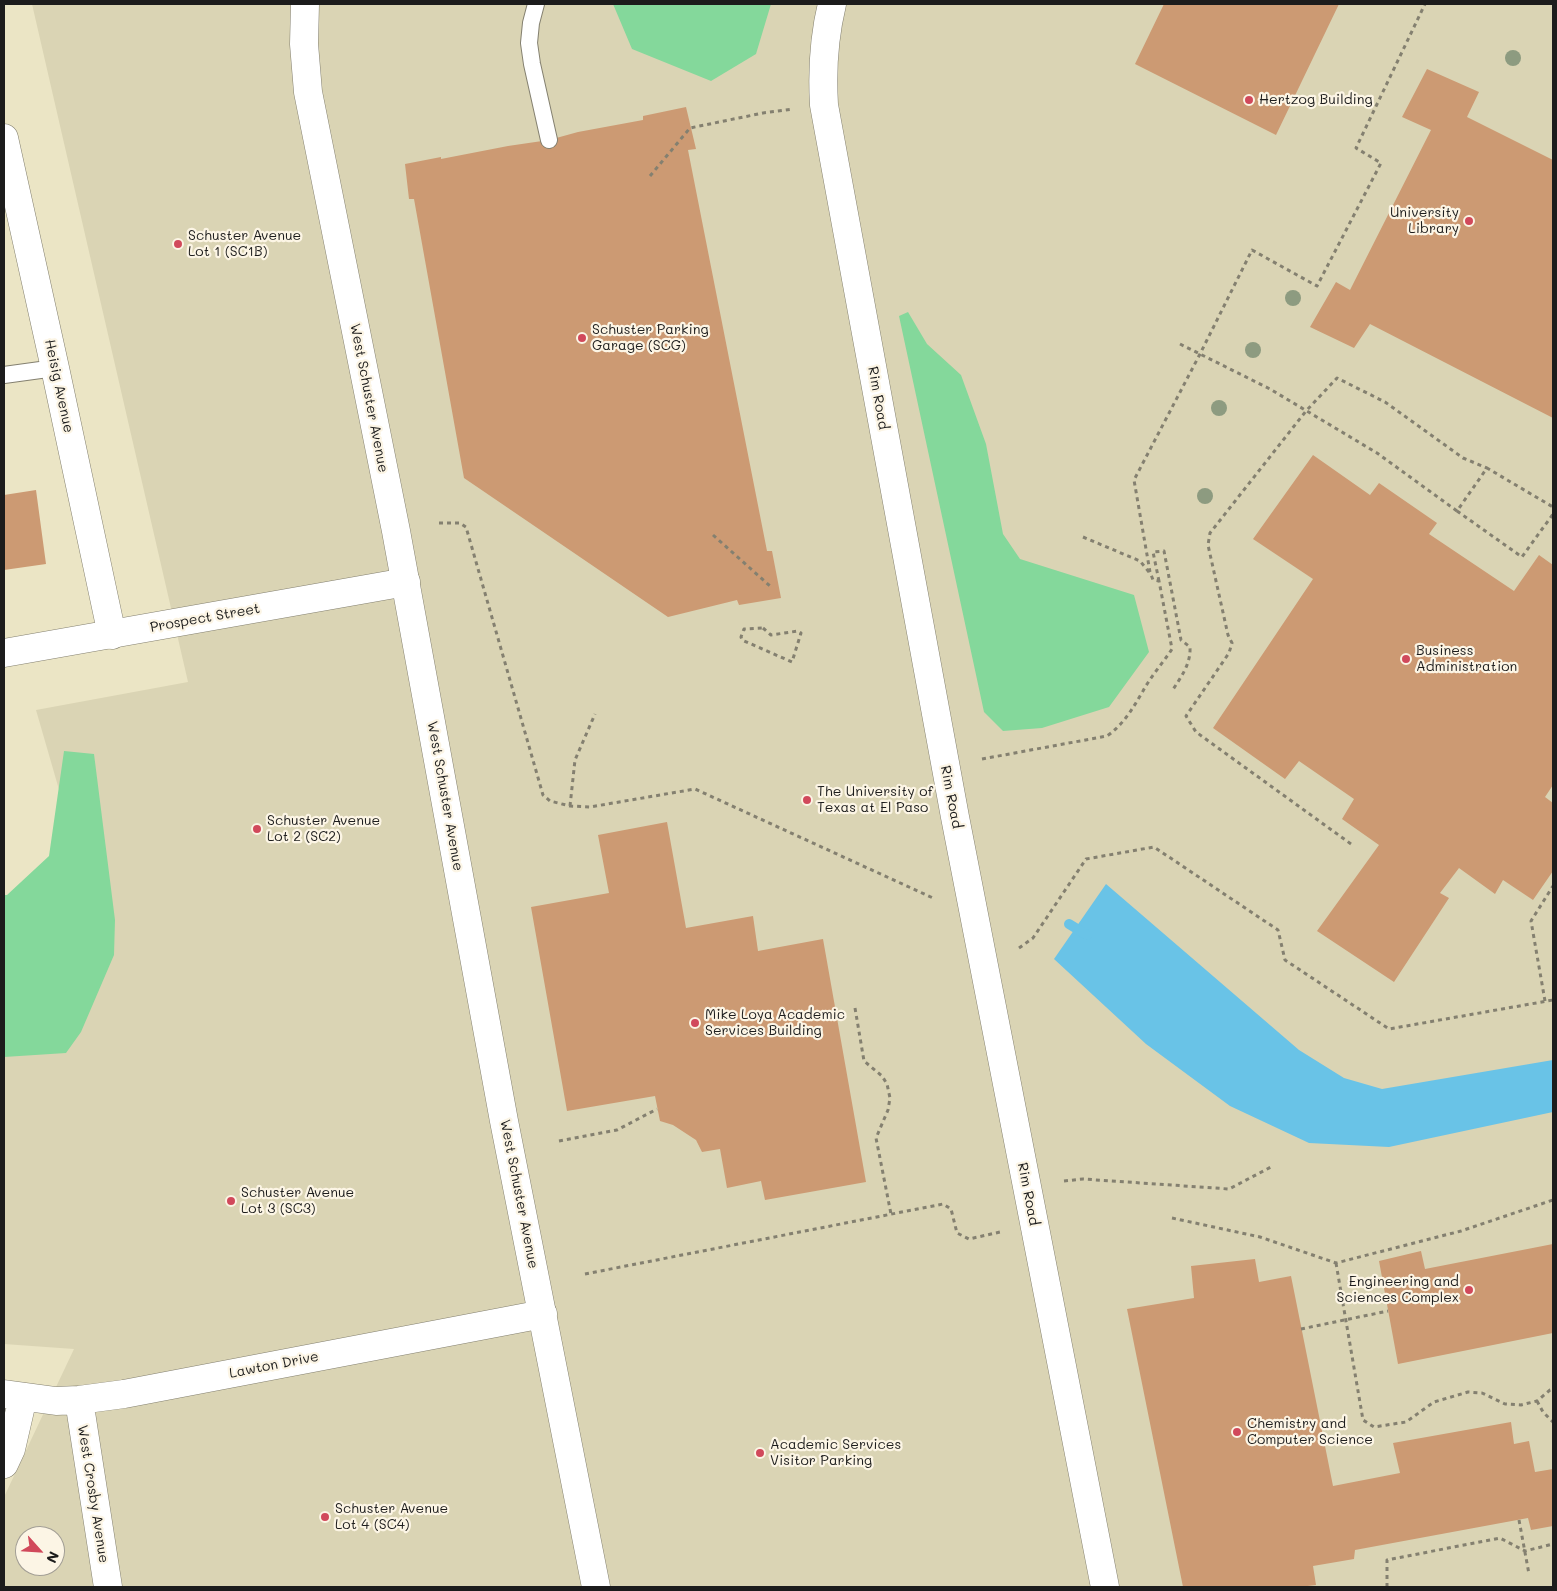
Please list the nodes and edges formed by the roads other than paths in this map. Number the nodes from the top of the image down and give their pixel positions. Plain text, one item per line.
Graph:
1 (305, 4) edge
2 (536, 4) edge
3 (832, 4) edge
4 (4, 138) edge
5 (549, 140) dead end
6 (55, 368) junction
7 (4, 375) edge
8 (406, 582) junction
9 (112, 635) junction
10 (4, 653) edge
11 (543, 1314) junction
12 (13, 1396) edge
13 (79, 1400) junction
14 (4, 1464) edge
15 (108, 1587) edge
16 (596, 1587) edge
17 (1105, 1587) edge

1 - 8 street, West Schuster Avenue
2 - 5 lane
3 - 17 street, Rim Road
4 - 6 street, Heisig Avenue
6 - 7 lane
6 - 9 street, Heisig Avenue
8 - 9 street, Prospect Street
8 - 11 street, West Schuster Avenue
9 - 10 street, Prospect Street
11 - 13 street, Lawton Drive
11 - 16 street, West Schuster Avenue
12 - 13 street, Lawton Drive
12 - 14 street
13 - 15 street, West Crosby Avenue

